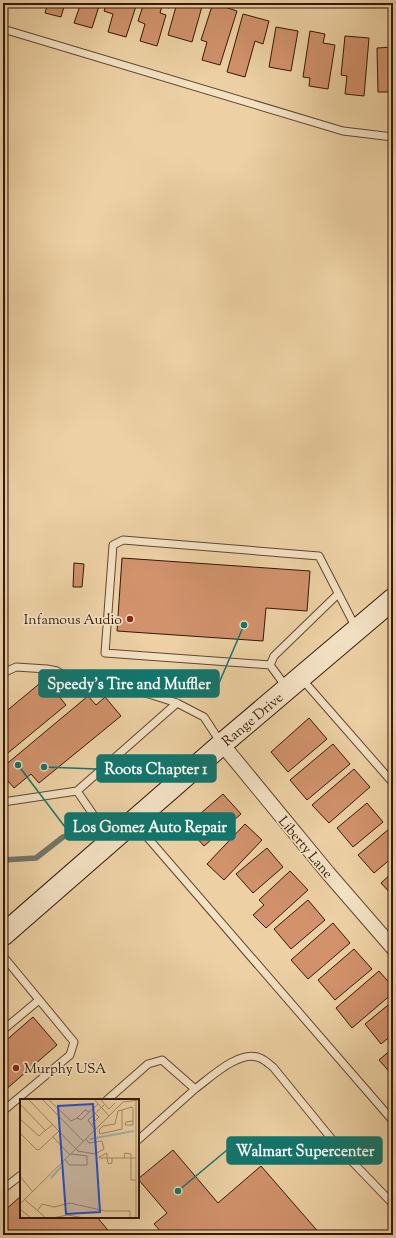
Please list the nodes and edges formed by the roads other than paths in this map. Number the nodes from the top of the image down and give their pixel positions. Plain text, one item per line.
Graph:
1 (3, 29) edge
2 (393, 137) edge
3 (338, 594) junction
4 (393, 599) edge
5 (357, 630) junction
6 (270, 665) junction
7 (3, 673) edge
8 (294, 684) junction
9 (177, 703) junction
10 (222, 744) junction
11 (393, 783) edge
12 (77, 791) junction
13 (3, 802) edge
14 (134, 822) junction
15 (111, 841) junction
16 (3, 935) edge
17 (393, 948) edge
18 (3, 956) edge
19 (39, 1000) junction
20 (3, 1030) edge
21 (195, 1089) junction
22 (108, 1099) edge
23 (3, 1111) edge
24 (393, 1120) edge
25 (139, 1139) edge
26 (20, 1176) edge
27 (3, 1189) edge
28 (393, 1204) edge

1 - 2 lane
3 - 5 lane
3 - 6 lane
3 - 6 lane
4 - 5 street, Range Drive
5 - 8 street, Range Drive
6 - 8 lane
7 - 9 lane
8 - 10 street, Range Drive
8 - 11 lane
9 - 10 lane
9 - 12 lane
10 - 14 street, Range Drive
10 - 17 street, Liberty Lane
12 - 13 lane
12 - 15 lane
14 - 15 street, Range Drive
14 - 24 lane
15 - 16 street, Range Drive
18 - 19 lane
19 - 20 lane
19 - 23 lane
21 - 22 lane
21 - 25 lane
21 - 28 lane
26 - 27 lane

